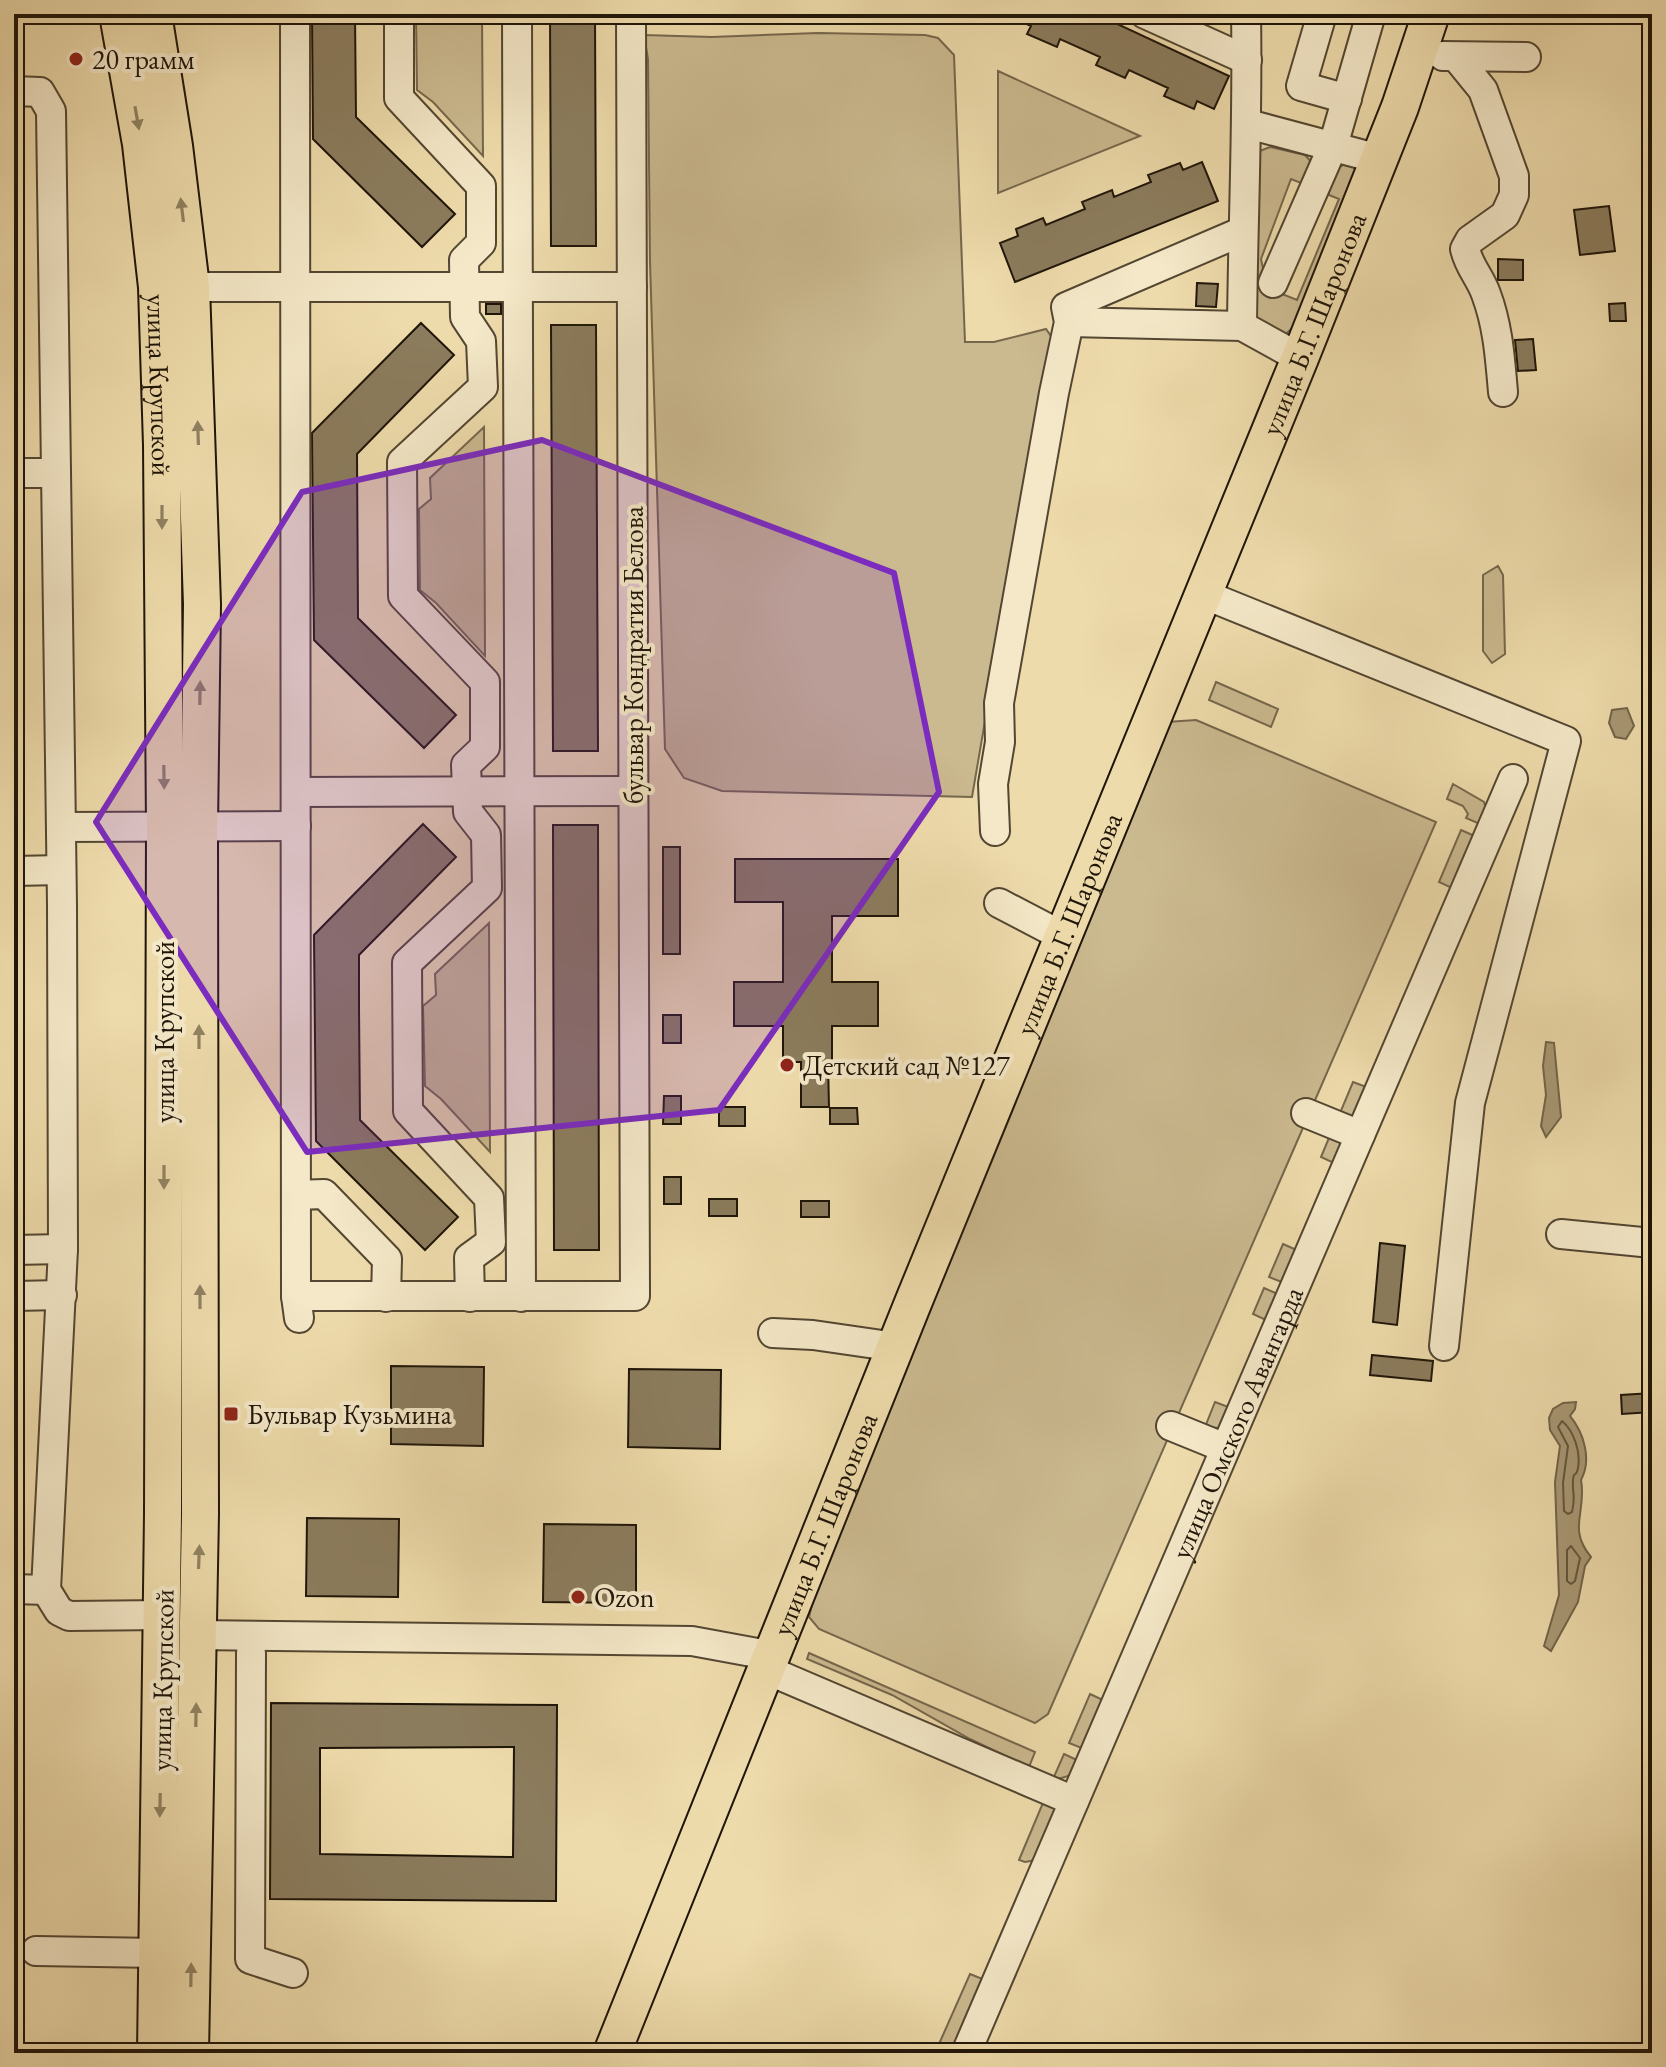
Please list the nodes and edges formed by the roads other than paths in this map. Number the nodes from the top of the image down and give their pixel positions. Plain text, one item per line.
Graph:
1 (118, 14) edge
2 (153, 14) edge
3 (295, 14) edge
4 (399, 14) edge
5 (517, 14) edge
6 (631, 14) edge
7 (1145, 14) edge
8 (1246, 14) edge
9 (1322, 14) edge
10 (1371, 14) edge
11 (1431, 14) edge
12 (1419, 53) junction
13 (1526, 57) dead end
14 (1457, 58) junction
15 (1247, 60) junction
16 (14, 91) edge
17 (1347, 99) junction
18 (1248, 124) junction
19 (1333, 146) junction
20 (1379, 159) junction
21 (1243, 231) junction
22 (1273, 283) dead end
23 (174, 287) junction
24 (296, 287) junction
25 (465, 287) junction
26 (518, 287) junction
27 (632, 287) junction
28 (1069, 322) junction
29 (1242, 326) junction
30 (1300, 358) junction
31 (1503, 392) dead end
32 (14, 473) edge
33 (56, 473) junction
34 (1203, 594) junction
35 (1510, 786) dead end
36 (519, 791) junction
37 (634, 791) junction
38 (296, 792) junction
39 (467, 792) junction
40 (296, 826) junction
41 (61, 827) junction
42 (182, 827) junction
43 (995, 831) dead end
44 (61, 870) junction
45 (14, 871) edge
46 (999, 903) dead end
47 (1064, 937) junction
48 (1306, 1113) dead end
49 (1360, 1135) junction
50 (296, 1195) junction
51 (1561, 1234) dead end
52 (1652, 1243) edge
53 (63, 1249) junction
54 (14, 1250) edge
55 (62, 1295) junction
56 (14, 1296) edge
57 (386, 1297) junction
58 (470, 1297) junction
59 (521, 1297) junction
60 (773, 1333) dead end
61 (1444, 1346) dead end
62 (896, 1347) junction
63 (1171, 1426) dead end
64 (1225, 1448) junction
65 (14, 1589) edge
66 (46, 1590) junction
67 (163, 1615) junction
68 (692, 1641) junction
69 (197, 1643) junction
70 (251, 1653) junction
71 (770, 1663) junction
72 (1074, 1801) junction
73 (36, 1951) dead end
74 (158, 1953) junction
75 (293, 1973) dead end
76 (156, 2053) edge
77 (190, 2053) edge
78 (612, 2053) edge
79 (966, 2053) edge

1 -> 23 main road, улица Крупской
23 -> 2 main road, улица Крупской
3 - 24 street
4 - 25 street
5 - 26 street
6 - 27 street, бульвар Кондратия Белова
7 - 15 street
8 - 15 street
9 - 17 street
10 - 17 street
11 - 12 main road, улица Б.Г. Шаронова
12 - 14 street
12 - 20 main road, улица Б.Г. Шаронова
13 - 14 street
14 - 31 street
15 - 18 street
16 - 33 street
17 - 19 street
18 - 19 street
18 - 21 street
19 - 20 street
19 - 22 street
20 - 30 main road, улица Б.Г. Шаронова
21 - 28 street
21 - 29 street
23 - 24 street
23 - 42 main road, улица Крупской
24 - 25 street
24 - 38 street
25 - 26 street
25 - 39 street
26 - 27 street
26 - 36 street
27 - 37 street, бульвар Кондратия Белова
28 - 29 street
28 - 43 street
29 - 30 street
30 - 34 main road, улица Б.Г. Шаронова
32 - 33 street
33 - 41 street
34 - 47 main road, улица Б.Г. Шаронова
34 - 61 street
35 - 49 street, улица Омского Авангарда
36 - 37 street
36 - 39 street
36 - 59 street
37 - 59 street, бульвар Кондратия Белова
38 - 39 street
38 - 40 street
39 - 58 street
40 - 42 street
40 - 50 street
41 - 42 street
41 - 44 street
42 -> 67 main road, улица Крупской
69 -> 42 main road, улица Крупской
44 - 45 street
44 - 53 street
46 - 47 street
47 - 62 main road, улица Б.Г. Шаронова
48 - 49 street
49 - 64 street, улица Омского Авангарда
50 - 57 street
50 - 57 street
51 - 52 street
53 - 54 street
53 - 55 street
55 - 56 street
55 - 66 street
57 - 58 street
58 - 59 street
60 - 62 street
62 - 71 main road, улица Б.Г. Шаронова
63 - 64 street
64 - 72 street, улица Омского Авангарда
65 - 66 street
66 - 67 street
67 -> 74 main road, улица Крупской
68 - 69 street
68 - 70 street
68 - 71 street
69 - 70 street
77 -> 69 main road, улица Крупской
70 - 75 street
71 - 72 street
71 - 78 main road, улица Б.Г. Шаронова
72 - 79 street, улица Омского Авангарда
73 - 74 street
74 - 76 main road, улица Крупской

